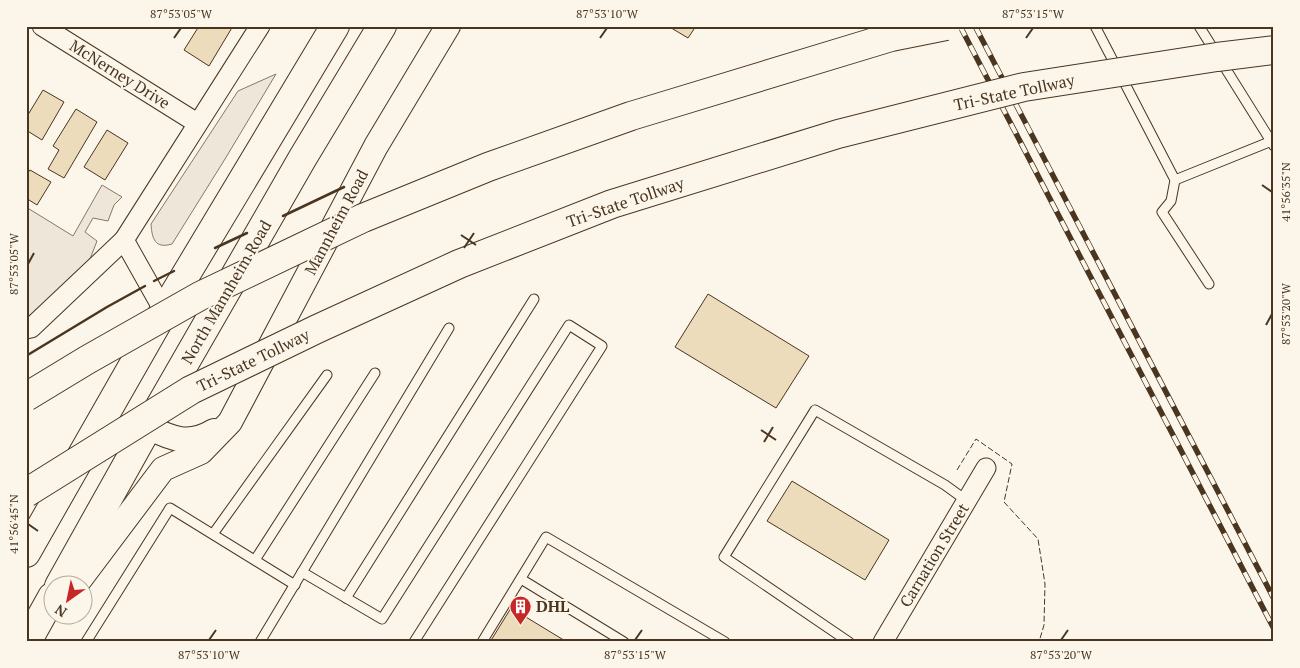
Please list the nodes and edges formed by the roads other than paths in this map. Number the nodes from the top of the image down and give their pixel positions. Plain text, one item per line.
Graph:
1 (42, 26) edge
2 (260, 26) edge
3 (335, 26) edge
4 (382, 26) edge
5 (448, 26) edge
6 (946, 26) edge
7 (1095, 26) edge
8 (1199, 26) edge
9 (1274, 50) edge
10 (197, 122) junction
11 (1273, 142) edge
12 (1175, 180) junction
13 (124, 240) junction
14 (1210, 284) dead end
15 (534, 299) dead end
16 (164, 311) junction
17 (449, 328) dead end
18 (26, 329) edge
19 (376, 373) dead end
20 (328, 375) dead end
21 (26, 397) edge
22 (230, 422) junction
23 (148, 426) junction
24 (986, 468) dead end
25 (26, 493) edge
26 (967, 500) junction
27 (213, 534) junction
28 (26, 553) edge
29 (255, 560) junction
30 (302, 572) junction
31 (65, 576) edge
32 (83, 576) edge
33 (520, 579) junction
34 (294, 584) junction
35 (346, 598) junction
36 (42, 615) edge
37 (45, 626) edge
38 (27, 642) edge
39 (33, 642) edge
40 (86, 642) edge
41 (260, 642) edge
42 (414, 642) edge
43 (482, 642) edge
44 (624, 642) edge
45 (725, 642) edge
46 (849, 642) edge
47 (883, 642) edge

1 - 10 street, McNerney Drive
2 - 10 street
3 - 16 main road
4 - 23 main road, North Mannheim Road
5 - 22 street, Mannheim Road
6 - 21 main road, bridge
7 - 12 lane
8 - 11 lane
9 - 25 main road, Tri-State Tollway, bridge
10 - 13 street
11 - 12 lane
12 - 14 lane
13 - 16 street
13 - 18 street
15 - 35 lane
16 - 28 main road
17 - 30 lane
19 - 29 lane
20 - 27 lane
22 - 23 street
22 - 32 street, Mannheim Road
23 - 31 main road, North Mannheim Road
24 - 26 street, Carnation Street
26 - 46 lane
26 - 47 street, Carnation Street
27 - 29 lane
27 - 40 lane
29 - 34 lane
30 - 34 lane
30 - 35 lane
33 - 43 lane
33 - 44 lane
33 - 45 lane
34 - 41 lane
35 - 42 lane
36 - 38 main road
37 - 39 street

